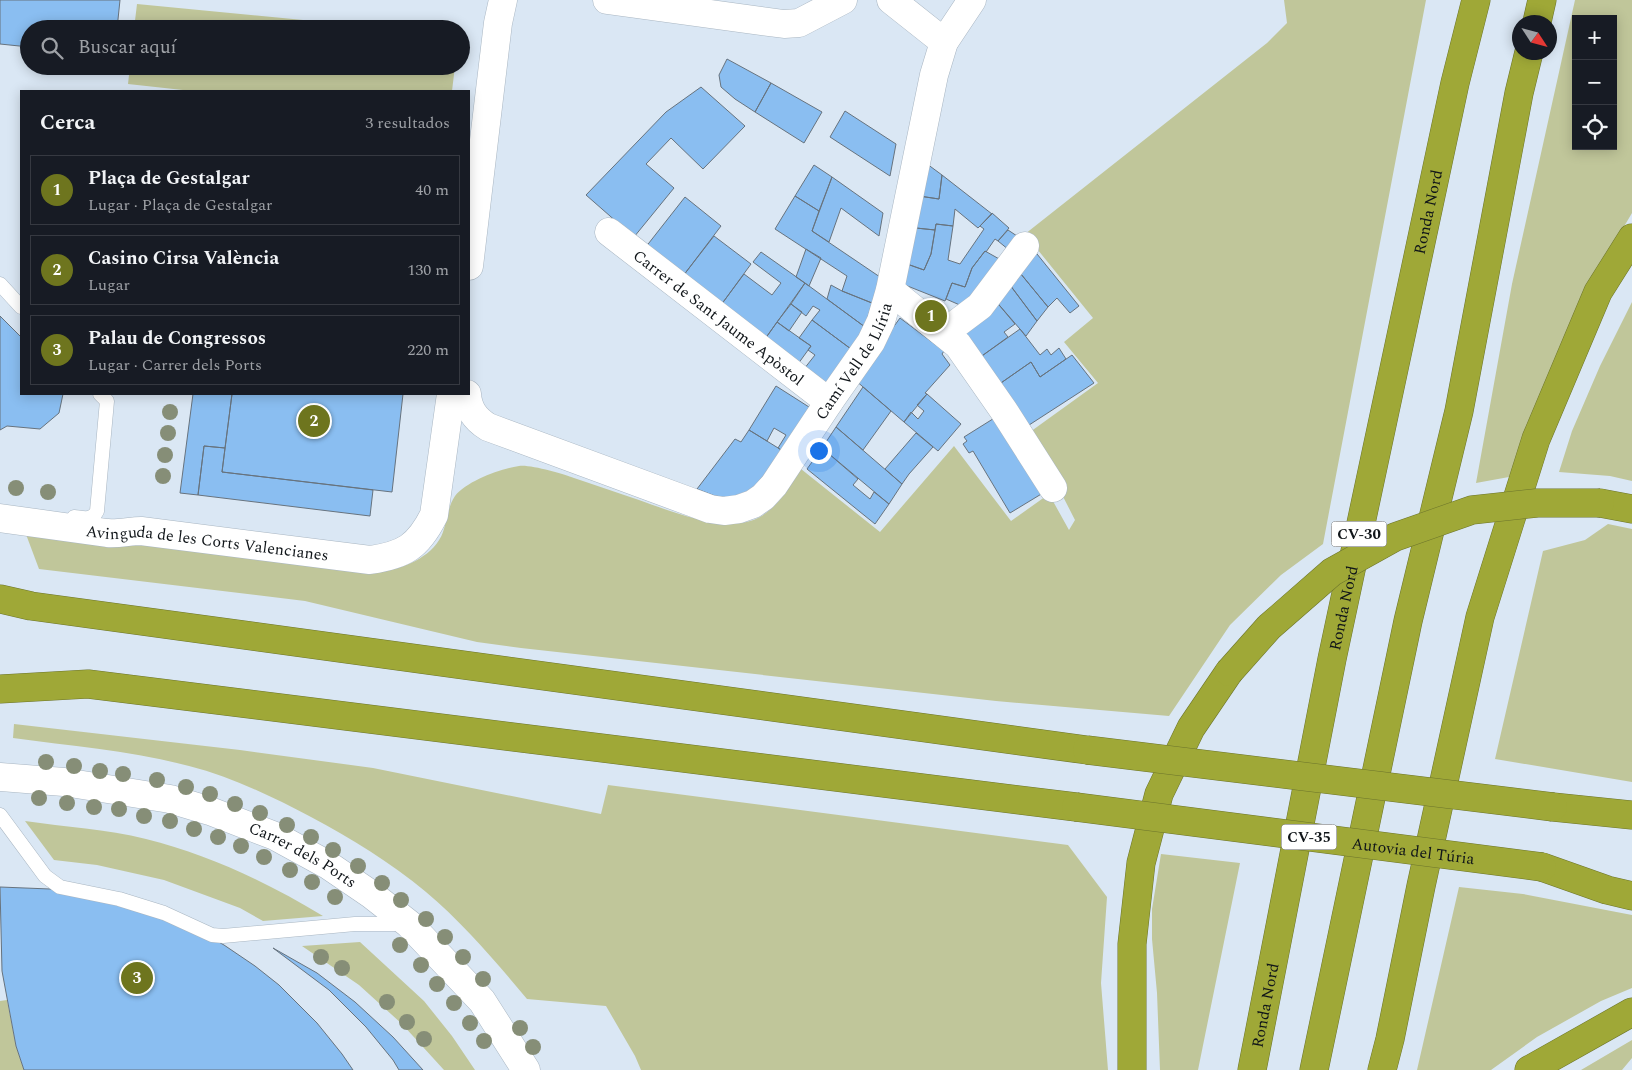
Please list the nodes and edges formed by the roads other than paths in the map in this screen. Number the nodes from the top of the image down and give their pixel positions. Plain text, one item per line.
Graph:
1 (503, 0) edge
2 (607, 0) edge
3 (843, 0) edge
4 (891, 0) edge
5 (972, 0) edge
6 (1476, 0) edge
7 (1542, 0) edge
8 (1539, 15) edge
9 (944, 42) junction
10 (1527, 60) edge
11 (609, 232) dead end
12 (1632, 238) edge
13 (1025, 246) dead end
14 (470, 258) edge
15 (0, 284) edge
16 (890, 290) junction
17 (20, 306) edge
18 (952, 333) junction
19 (101, 395) edge
20 (451, 395) edge
21 (829, 402) junction
22 (470, 404) edge
23 (1053, 488) dead end
24 (0, 508) edge
25 (1632, 509) edge
26 (0, 518) edge
27 (0, 599) edge
28 (0, 689) edge
29 (0, 777) edge
30 (1632, 815) edge
31 (0, 816) edge
32 (1542, 867) junction
33 (1632, 876) edge
34 (1632, 896) edge
35 (409, 924) junction
36 (1632, 1012) edge
37 (526, 1070) edge
38 (1132, 1070) edge
39 (1252, 1070) edge
40 (1314, 1070) edge
41 (1382, 1070) edge
42 (1529, 1070) edge

1 - 14 street
2 - 3 street
4 - 9 street
5 - 9 street, Camí Vell de Llíria
6 - 39 highway, Ronda Nord / CV-30
7 - 8 highway
9 - 16 street, Camí Vell de Llíria
10 - 40 highway
11 - 21 street, Carrer de Sant Jaume Apòstol
12 - 41 highway
13 - 18 street
15 - 17 lane
16 - 18 street
16 - 21 street, Camí Vell de Llíria
18 - 23 street
19 - 24 lane
20 - 26 street, Avinguda de les Corts Valencianes
21 - 22 street, Camí Vell de Llíria
25 - 38 highway, bridge
27 - 30 highway, bridge
28 - 32 highway, Autovia del Túria / CV-35, bridge
29 - 35 street, Carrer dels Ports
31 - 35 lane
32 - 33 highway, Autovia del Túria / CV-35
32 - 34 highway
35 - 37 street, Carrer dels Ports
36 - 42 highway

